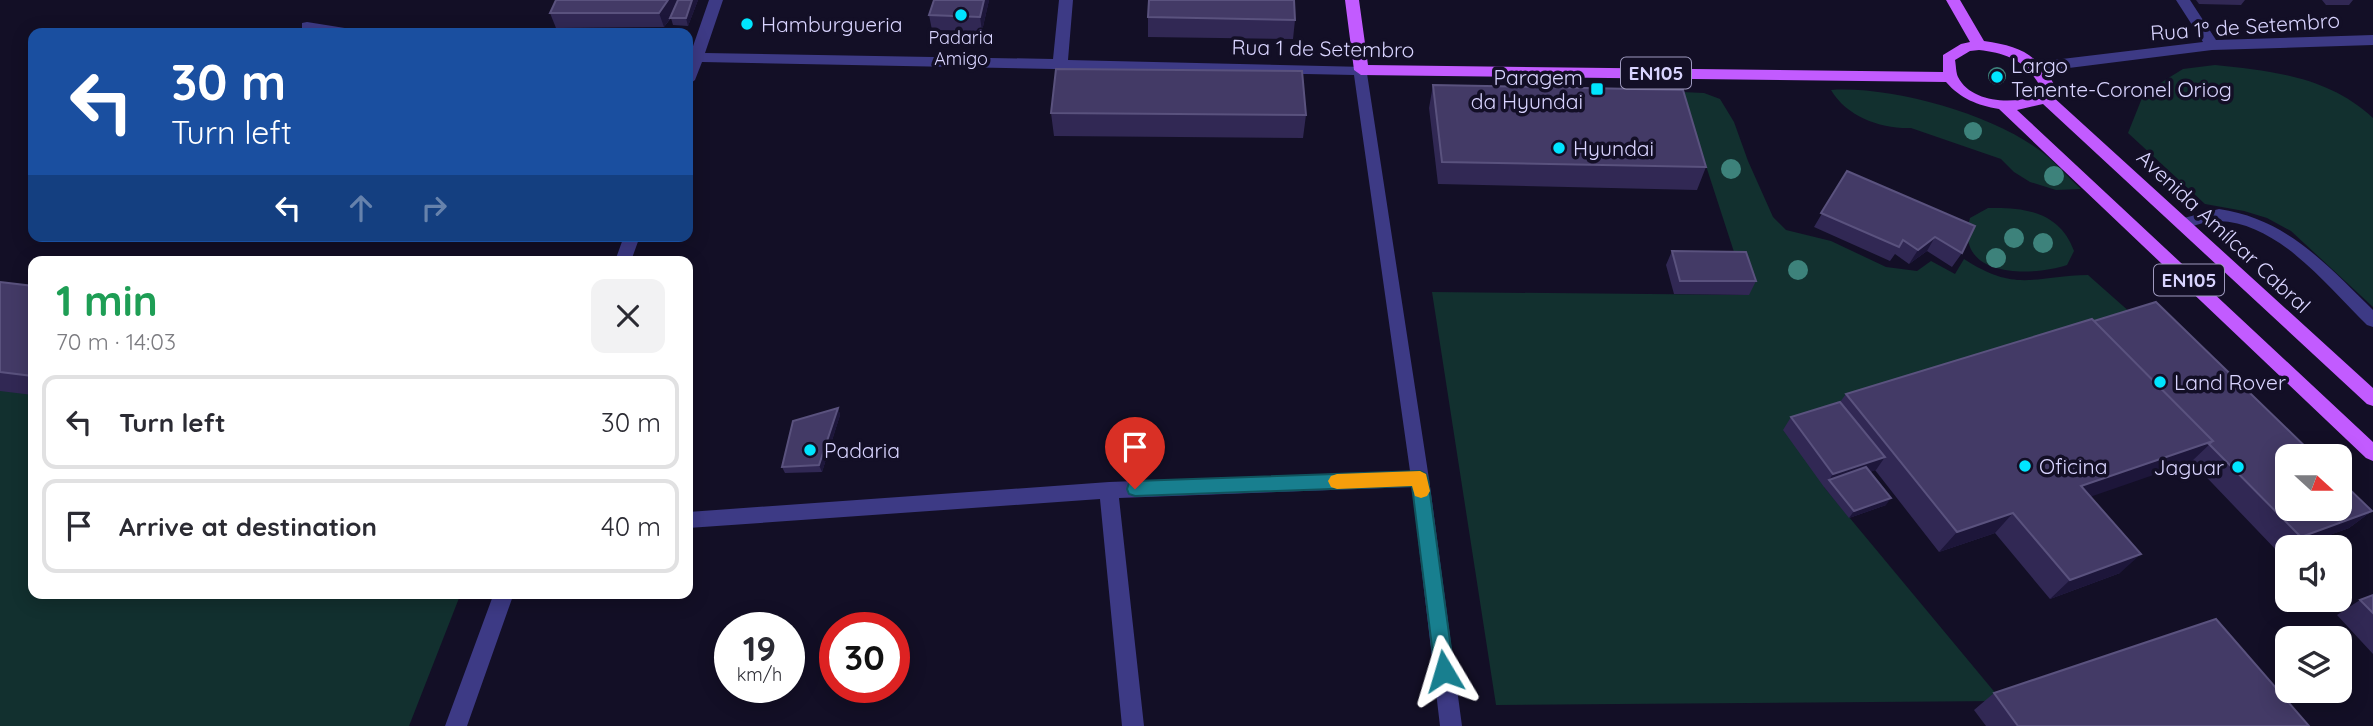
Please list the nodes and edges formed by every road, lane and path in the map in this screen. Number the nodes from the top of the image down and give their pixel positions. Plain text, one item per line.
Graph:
1 (716, 0) edge
2 (1066, 0) edge
3 (1352, 0) edge
4 (1952, 0) edge
5 (2183, 0) edge
6 (307, 26) dead end
7 (320, 28) edge
8 (2373, 40) edge
9 (2212, 45) junction
10 (1979, 46) junction
11 (693, 55) edge
12 (693, 57) edge
13 (1060, 63) junction
14 (2037, 67) junction
15 (1362, 70) junction
16 (1950, 77) junction
17 (2045, 97) junction
18 (2005, 107) junction
19 (2182, 224) junction
20 (2373, 320) edge
21 (2373, 399) edge
22 (2373, 453) edge
23 (1420, 479) junction
24 (1109, 489) junction
25 (693, 520) edge
26 (502, 599) edge
27 (456, 726) edge
28 (1133, 726) edge
29 (1451, 726) edge

1 - 11 street
2 - 13 street
3 - 15 main road
4 - 10 main road
5 - 9 street
6 - 7 street
8 - 9 street, Rua 1º de Setembro
9 - 14 street, Rua 1º de Setembro
10 - 14 main road
10 - 16 main road
12 - 13 street, Rua 1 de Setembro
13 - 15 street, Rua 1 de Setembro
14 - 17 main road
15 - 16 main road, Rua 1 de Setembro / EN105
15 - 23 street
16 - 18 main road, EN105
17 - 18 main road, EN105
17 - 19 main road, Avenida Amílcar Cabral / EN105
18 - 22 main road, EN105
19 - 20 street
19 - 21 main road, Avenida Amílcar Cabral / EN105
23 - 24 street
23 - 29 street
24 - 25 street
24 - 28 street
26 - 27 street

